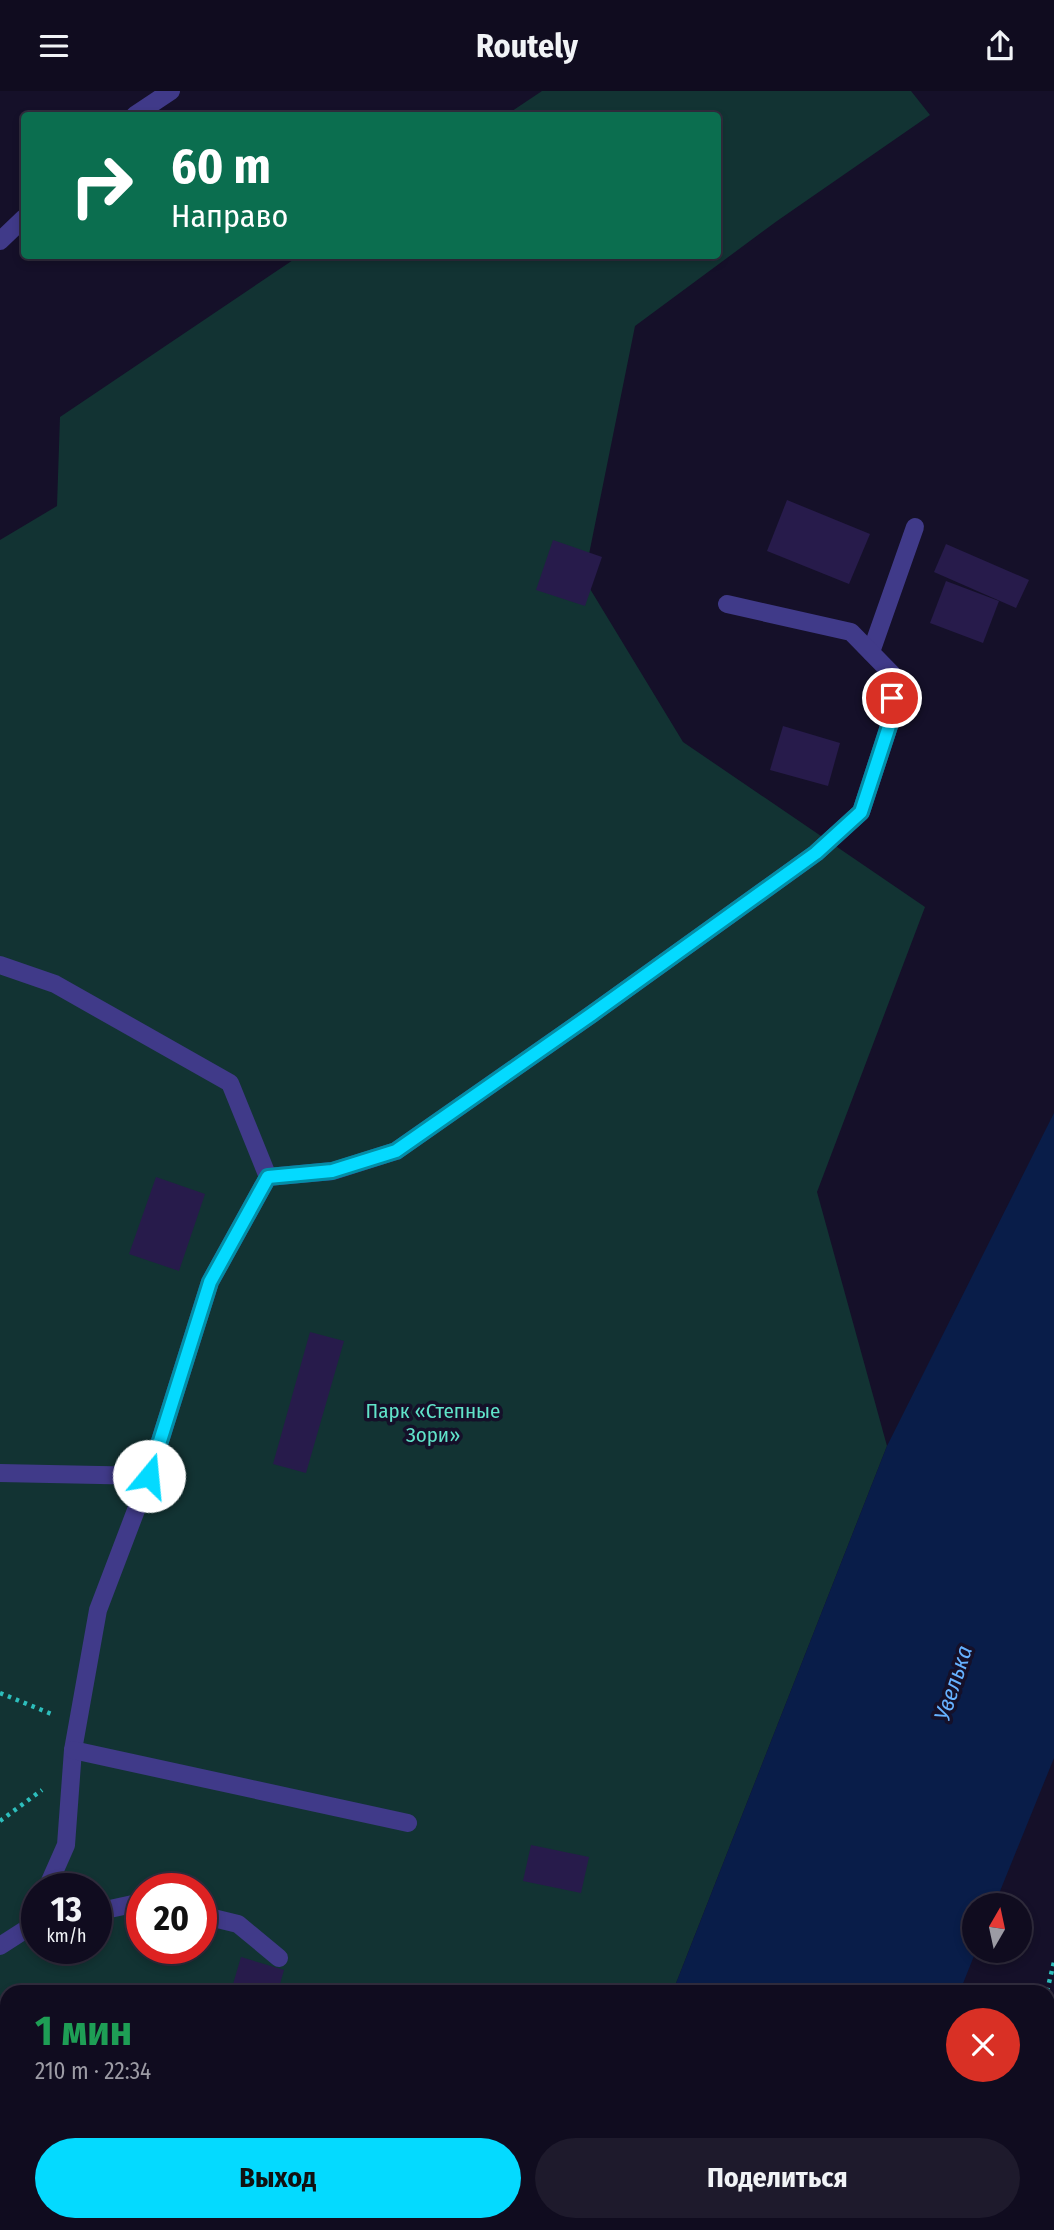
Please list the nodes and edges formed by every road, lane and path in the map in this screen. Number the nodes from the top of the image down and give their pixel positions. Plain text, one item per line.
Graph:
1 (171, 91) edge
2 (140, 112) edge
3 (21, 221) edge
4 (0, 241) edge
5 (915, 527) dead end
6 (727, 604) dead end
7 (871, 652) junction
8 (0, 965) edge
9 (268, 1177) junction
10 (0, 1473) edge
11 (149, 1476) junction
12 (0, 1693) edge
13 (77, 1724) junction
14 (73, 1750) junction
15 (71, 1769) junction
16 (0, 1821) edge
17 (408, 1823) dead end
18 (54, 1873) edge
19 (217, 1919) edge
20 (21, 1931) edge
21 (0, 1947) edge
22 (279, 1958) dead end
23 (1054, 1962) edge
24 (1048, 1985) edge

1 - 2 lane
3 - 4 lane
5 - 7 lane
6 - 7 lane
7 - 9 lane
8 - 9 lane
9 - 11 lane
10 - 11 lane
11 - 13 lane
12 - 13 path
13 - 14 lane
14 - 15 lane
14 - 17 lane
15 - 16 path
15 - 18 lane
19 - 22 lane
20 - 21 lane
23 - 24 path

